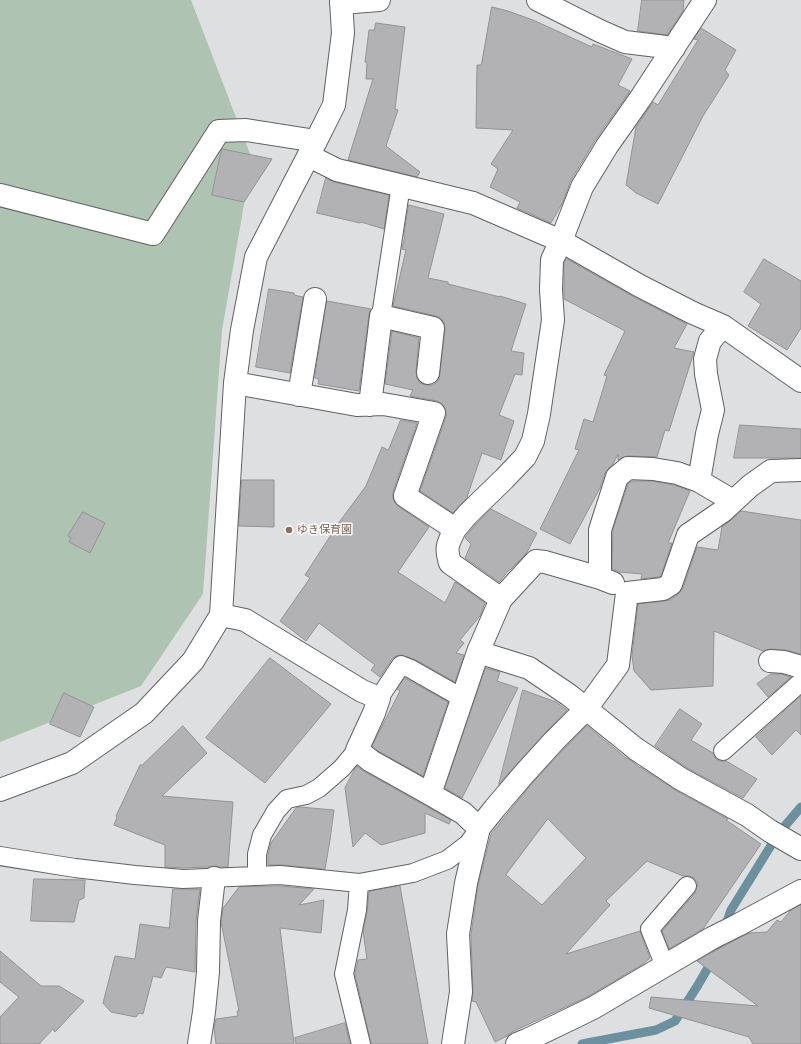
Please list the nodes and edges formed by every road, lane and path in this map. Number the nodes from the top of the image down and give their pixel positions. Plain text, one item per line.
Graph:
1 (379, 0) edge
2 (538, 0) edge
3 (705, 0) edge
4 (341, 1) edge
5 (674, 48) junction
6 (312, 148) junction
7 (401, 186) junction
8 (0, 195) edge
9 (561, 241) junction
10 (315, 298) dead end
11 (382, 316) junction
12 (723, 326) junction
13 (428, 373) dead end
14 (801, 381) edge
15 (235, 383) junction
16 (299, 395) junction
17 (370, 405) junction
18 (801, 470) edge
19 (699, 481) junction
20 (733, 501) junction
21 (455, 529) junction
22 (600, 578) junction
23 (627, 593) junction
24 (501, 599) junction
25 (221, 614) junction
26 (478, 652) junction
27 (770, 661) dead end
28 (801, 667) edge
29 (801, 682) edge
30 (379, 698) junction
31 (462, 698) junction
32 (586, 709) junction
33 (357, 750) junction
34 (724, 750) dead end
35 (0, 790) edge
36 (430, 794) junction
37 (479, 828) junction
38 (795, 845) edge
39 (0, 856) edge
40 (257, 876) junction
41 (214, 878) junction
42 (358, 883) junction
43 (687, 886) dead end
44 (801, 891) edge
45 (665, 966) junction
46 (199, 1044) edge
47 (361, 1044) edge
48 (453, 1044) edge
49 (517, 1044) edge

1 - 4 street
2 - 5 street
3 - 5 street
4 - 6 street
5 - 9 street
6 - 7 street
6 - 8 street
6 - 15 street
7 - 9 street
7 - 11 lane
9 - 12 street
9 - 21 street
10 - 16 street
11 - 13 street
11 - 17 street
12 - 14 street
12 - 19 street
15 - 16 street
15 - 25 street
16 - 17 street
17 - 21 street
18 - 20 street
19 - 20 street
19 - 22 street
20 - 23 street
21 - 24 street
22 - 23 street
22 - 24 street
23 - 32 street
24 - 26 street
25 - 30 street
25 - 35 street
26 - 31 street
26 - 32 street
27 - 28 street
29 - 34 lane
30 - 31 lane
30 - 33 street
31 - 36 street
32 - 37 street
32 - 38 street
33 - 36 street
33 - 40 lane
36 - 37 street
37 - 42 lane
37 - 48 street
39 - 41 lane
40 - 41 lane
40 - 42 lane
41 - 46 street
42 - 47 lane
43 - 45 lane
44 - 45 street
45 - 49 street

